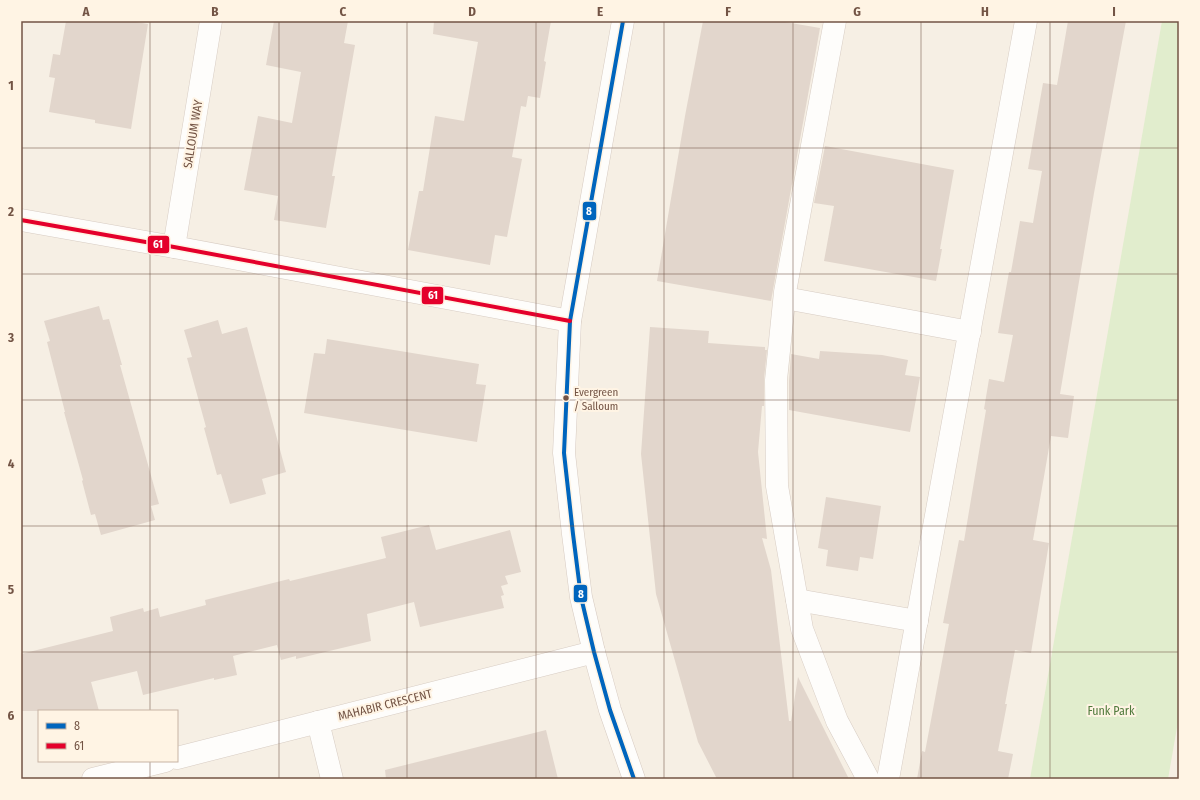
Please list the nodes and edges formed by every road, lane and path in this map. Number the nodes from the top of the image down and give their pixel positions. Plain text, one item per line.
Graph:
1 (212, 21) edge
2 (623, 21) edge
3 (835, 21) edge
4 (1026, 21) edge
5 (21, 220) edge
6 (174, 247) junction
7 (785, 298) junction
8 (570, 322) junction
9 (970, 332) junction
10 (797, 600) junction
11 (917, 621) junction
12 (594, 652) junction
13 (318, 722) junction
14 (178, 758) edge
15 (161, 762) edge
16 (93, 779) edge
17 (332, 779) edge
18 (634, 779) edge
19 (868, 779) edge
20 (888, 779) edge

1 - 6 street, SALLOUM WAY
2 - 8 street
3 - 7 street
4 - 9 street
5 - 6 street
6 - 8 street
7 - 9 street
7 - 10 street
8 - 12 street
9 - 11 street
10 - 11 street
10 - 19 street
11 - 20 street
12 - 13 street, MAHABIR CRESCENT
12 - 18 street
13 - 14 street, MAHABIR CRESCENT
13 - 17 street
15 - 16 street

